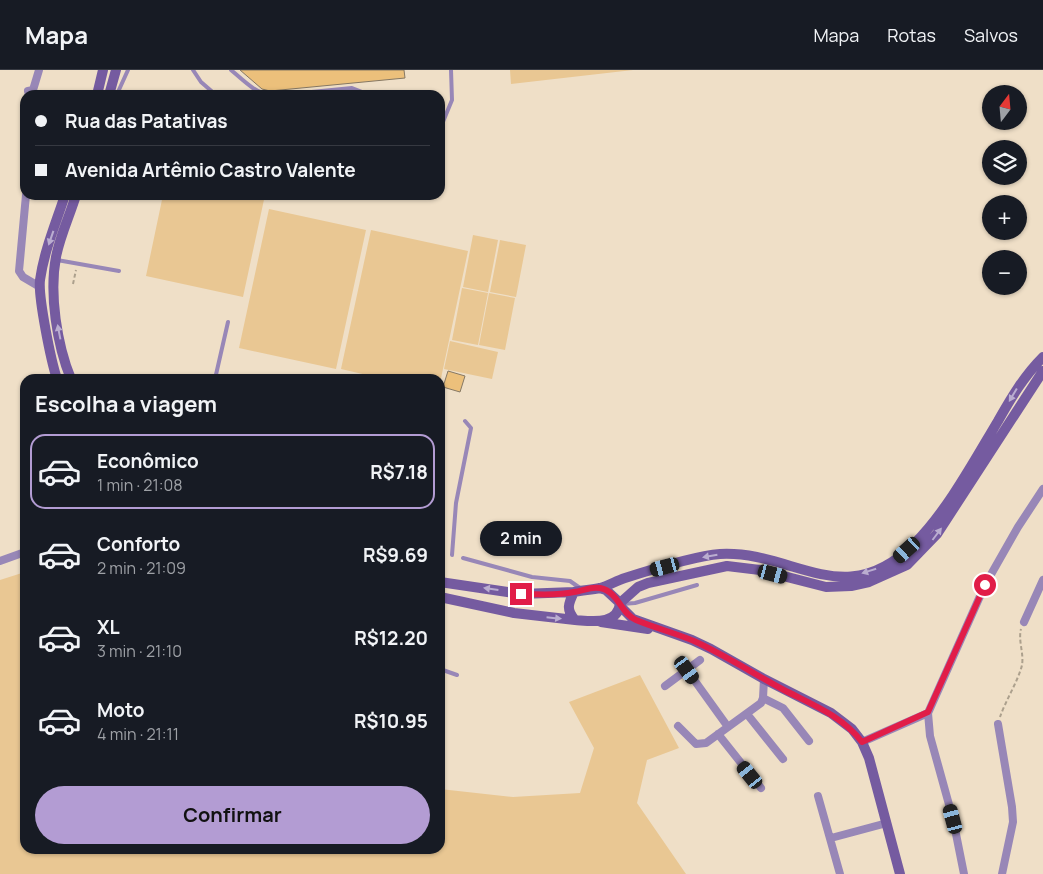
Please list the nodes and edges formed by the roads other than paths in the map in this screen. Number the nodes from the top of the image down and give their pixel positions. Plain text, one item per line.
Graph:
1 (39, 70) edge
2 (103, 70) edge
3 (116, 70) edge
4 (128, 70) edge
5 (193, 70) edge
6 (231, 70) edge
7 (451, 70) edge
8 (33, 90) edge
9 (98, 90) edge
10 (113, 90) edge
11 (115, 90) edge
12 (210, 90) edge
13 (256, 90) edge
14 (332, 90) edge
15 (357, 90) edge
16 (445, 117) edge
17 (26, 200) edge
18 (63, 200) edge
19 (74, 200) edge
20 (56, 259) junction
21 (119, 271) dead end
22 (40, 284) junction
23 (228, 322) dead end
24 (1043, 357) edge
25 (1043, 371) edge
26 (56, 374) edge
27 (69, 374) edge
28 (217, 374) edge
29 (466, 421) dead end
30 (1043, 489) edge
31 (20, 554) edge
32 (452, 555) dead end
33 (463, 558) dead end
34 (0, 561) edge
35 (1043, 580) edge
36 (445, 583) edge
37 (696, 585) dead end
38 (599, 588) junction
39 (578, 591) junction
40 (445, 598) edge
41 (620, 604) junction
42 (575, 620) junction
43 (601, 622) junction
44 (1024, 622) road end
45 (664, 630) junction
46 (700, 660) dead end
47 (687, 670) junction
48 (445, 671) edge
49 (457, 675) dead end
50 (764, 679) junction
51 (666, 686) dead end
52 (764, 698) junction
53 (928, 712) junction
54 (747, 714) junction
55 (998, 724) road end
56 (678, 726) dead end
57 (728, 727) junction
58 (718, 734) junction
59 (809, 741) dead end
60 (862, 742) junction
61 (782, 759) dead end
62 (761, 788) dead end
63 (818, 796) dead end
64 (887, 823) junction
65 (831, 838) junction
66 (840, 874) edge
67 (900, 874) edge
68 (964, 874) edge
69 (1002, 874) edge

1 - 8 street
2 - 9 main road
3 - 10 main road
4 - 11 lane
5 - 12 lane
6 - 13 lane
7 - 16 lane
14 - 15 lane
17 - 22 street
18 -> 22 main road
19 - 20 main road
20 - 21 lane
27 -> 20 main road
22 - 26 main road
23 - 28 lane
24 -> 38 main road
41 -> 25 main road
29 - 32 lane
30 - 53 street
31 - 34 street
33 - 39 lane
35 - 44 street
39 -> 36 main road
37 - 41 lane
38 - 39 main road
38 - 41 main road
39 - 42 main road
40 -> 42 main road
41 - 43 main road
41 - 45 main road
42 - 43 main road
43 - 45 main road
45 - 50 main road
46 - 47 street
47 - 51 street
47 - 57 street
48 - 49 lane
50 - 52 street
50 - 60 main road
52 - 54 street
52 - 59 street
53 - 60 street
53 - 68 street
54 - 57 street
54 - 61 street
55 - 69 street
56 - 58 street
57 - 58 street
58 - 62 street
60 - 64 main road
63 - 65 street
64 - 65 street
64 - 67 main road
65 - 66 street

